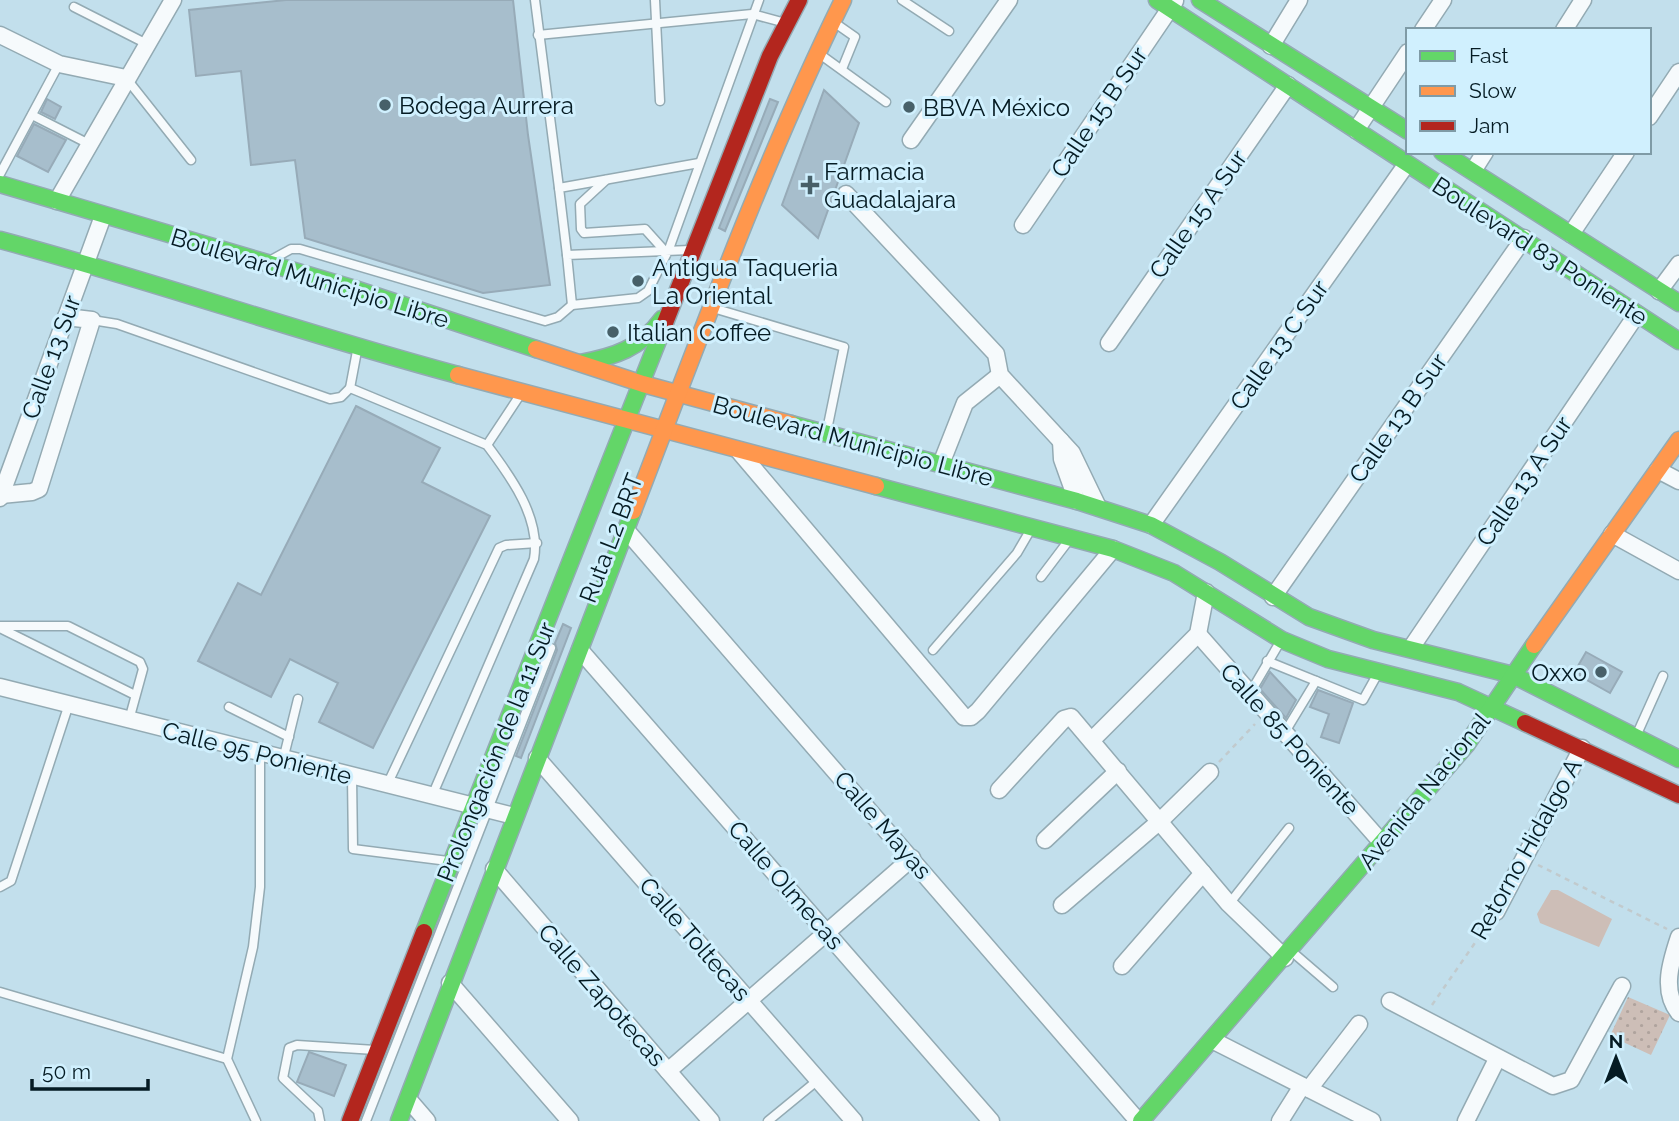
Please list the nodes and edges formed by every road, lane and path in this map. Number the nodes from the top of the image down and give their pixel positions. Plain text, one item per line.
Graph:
1 (173, 0) edge
2 (535, 0) edge
3 (655, 0) edge
4 (759, 0) edge
5 (801, 0) edge
6 (833, 0) edge
7 (843, 0) edge
8 (902, 0) edge
9 (1200, 0) edge
10 (1299, 0) edge
11 (1443, 0) edge
12 (1583, 0) edge
13 (1008, 1) edge
14 (1167, 3) edge
15 (74, 7) dead end
16 (752, 14) junction
17 (832, 21) junction
18 (656, 23) junction
19 (787, 23) junction
20 (1424, 28) edge
21 (1565, 28) edge
22 (949, 31) dead end
23 (538, 34) junction
24 (0, 35) edge
25 (147, 44) junction
26 (1271, 46) junction
27 (812, 50) junction
28 (1406, 55) edge
29 (59, 64) junction
30 (842, 69) junction
31 (1679, 72) edge
32 (126, 78) junction
33 (1288, 85) junction
34 (788, 94) dead end
35 (660, 101) dead end
36 (886, 102) dead end
37 (1371, 108) junction
38 (1651, 114) edge
39 (32, 115) junction
40 (1356, 130) junction
41 (1406, 130) edge
42 (912, 140) dead end
43 (89, 144) junction
44 (1445, 154) edge
45 (1484, 154) edge
46 (1625, 154) edge
47 (191, 160) dead end
48 (699, 163) junction
49 (1406, 165) junction
50 (1473, 171) junction
51 (0, 174) edge
52 (606, 180) junction
53 (0, 184) edge
54 (559, 188) junction
55 (846, 194) dead end
56 (57, 201) junction
57 (103, 216) junction
58 (1023, 225) dead end
59 (1571, 234) junction
60 (1524, 238) junction
61 (0, 240) edge
62 (666, 249) junction
63 (694, 251) junction
64 (567, 255) junction
65 (86, 263) junction
66 (265, 263) junction
67 (1679, 264) edge
68 (359, 267) junction
69 (352, 288) junction
70 (1659, 291) junction
71 (678, 294) junction
72 (1679, 303) edge
73 (572, 306) junction
74 (711, 307) junction
75 (1637, 314) junction
76 (66, 317) junction
77 (92, 320) junction
78 (693, 326) dead end
79 (1679, 341) edge
80 (1109, 343) dead end
81 (357, 348) junction
82 (580, 363) junction
83 (1000, 375) junction
84 (350, 388) junction
85 (662, 389) junction
86 (522, 393) junction
87 (645, 427) junction
88 (826, 433) junction
89 (1679, 440) edge
90 (1061, 441) junction
91 (487, 445) junction
92 (738, 450) junction
93 (941, 464) junction
94 (1658, 470) junction
95 (1679, 481) edge
96 (1, 497) edge
97 (1077, 501) junction
98 (1098, 507) junction
99 (1151, 525) junction
100 (1033, 527) junction
101 (626, 530) junction
102 (1612, 534) junction
103 (1071, 537) junction
104 (537, 543) junction
105 (1113, 549) junction
106 (1679, 571) edge
107 (1041, 577) dead end
108 (1206, 592) junction
109 (1273, 597) junction
110 (0, 627) edge
111 (1198, 634) junction
112 (1282, 640) junction
113 (552, 643) dead end
114 (575, 647) junction
115 (1411, 648) junction
116 (933, 650) dead end
117 (1267, 661) junction
118 (1378, 673) junction
119 (1513, 675) junction
120 (1663, 676) dead end
121 (1316, 681) junction
122 (0, 687) edge
123 (1250, 693) junction
124 (135, 695) junction
125 (298, 699) dead end
126 (69, 704) junction
127 (1493, 706) junction
128 (229, 707) dead end
129 (1266, 712) junction
130 (129, 720) junction
131 (1284, 732) junction
132 (289, 737) junction
133 (1636, 738) junction
134 (1092, 740) junction
135 (1582, 748) junction
136 (260, 754) junction
137 (537, 758) junction
138 (1679, 759) edge
139 (283, 760) junction
140 (1118, 771) junction
141 (1210, 772) joint
142 (352, 777) junction
143 (387, 785) junction
144 (999, 790) dead end
145 (1679, 795) edge
146 (432, 796) junction
147 (482, 809) junction
148 (510, 815) junction
149 (1160, 821) junction
150 (1289, 828) dead end
151 (1045, 840) dead end
152 (1383, 844) junction
153 (912, 858) junction
154 (1524, 858) junction
155 (453, 862) junction
156 (488, 870) junction
157 (1203, 873) junction
158 (0, 887) edge
159 (1230, 904) junction
160 (1062, 905) dead end
161 (1496, 912) joint
162 (827, 933) junction
163 (1673, 933) edge
164 (1288, 954) junction
165 (451, 957) dead end
166 (1122, 966) dead end
167 (450, 983) junction
168 (1622, 986) dead end
169 (1333, 987) dead end
170 (0, 992) edge
171 (749, 1000) junction
172 (1390, 1001) dead end
173 (1679, 1013) edge
174 (1422, 1019) junction
175 (1359, 1024) dead end
176 (1212, 1040) junction
177 (378, 1050) junction
178 (227, 1059) junction
179 (1497, 1059) junction
180 (668, 1071) junction
181 (818, 1080) junction
182 (1306, 1087) junction
183 (408, 1099) junction
184 (256, 1121) edge
185 (320, 1121) edge
186 (350, 1121) edge
187 (366, 1121) edge
188 (390, 1121) edge
189 (399, 1121) edge
190 (427, 1121) edge
191 (570, 1121) edge
192 (711, 1121) edge
193 (768, 1121) edge
194 (853, 1121) edge
195 (991, 1121) edge
196 (1140, 1121) edge
197 (1280, 1121) edge
198 (1372, 1121) edge
199 (1466, 1121) edge

1 - 25 street
2 - 23 lane
3 - 18 lane
4 - 16 lane
5 - 19 main road
5 - 85 lane
6 - 27 lane
7 - 17 main road
8 - 22 lane
9 - 26 main road
10 - 26 street
11 - 20 street
12 - 21 street
13 - 42 street
14 - 33 main road, Boulevard 83 Poniente
14 - 58 street, Calle 15 B Sur
15 - 25 lane
16 - 18 lane
16 - 19 lane
16 - 48 lane
17 - 27 main road
17 - 30 lane
18 - 23 lane
18 - 35 lane
19 - 63 main road
23 - 54 lane
24 - 29 street
25 - 32 street
26 - 37 main road
27 - 30 lane
27 - 74 main road
28 - 37 street
29 - 32 street
29 - 39 lane
30 - 36 lane
31 - 38 street
32 - 43 street
32 - 47 lane
33 - 40 main road, Boulevard 83 Poniente
33 - 80 street, Calle 15 A Sur
34 - 78 lane
37 - 40 street
37 - 41 main road
39 - 43 lane
39 - 51 lane
40 - 49 main road, Boulevard 83 Poniente
43 - 56 street
44 - 50 main road, Boulevard 83 Poniente
45 - 50 street
46 - 59 street
48 - 52 lane
48 - 62 lane
49 - 60 main road, Boulevard 83 Poniente
49 - 99 street, Calle 13 C Sur
50 - 59 main road, Boulevard 83 Poniente
52 - 54 lane
52 - 62 lane
53 - 56 main road, Boulevard Municipio Libre
54 - 64 lane
55 - 83 street
56 - 57 main road, Boulevard Municipio Libre
57 - 65 street, Calle 13 Sur
57 - 66 main road, Boulevard Municipio Libre
59 - 70 main road, Boulevard 83 Poniente
60 - 75 main road, Boulevard 83 Poniente
60 - 109 street, Calle 13 B Sur
61 - 65 main road, Boulevard Municipio Libre
62 - 63 lane
62 - 64 lane
62 - 73 lane
63 - 71 main road
64 - 73 lane
65 - 76 street, Calle 13 Sur
65 - 81 main road, Boulevard Municipio Libre
66 - 68 lane
66 - 69 main road, Boulevard Municipio Libre
67 - 70 street
68 - 69 lane
68 - 73 lane
69 - 82 main road, Boulevard Municipio Libre
70 - 72 main road, Boulevard 83 Poniente
71 - 82 main road
71 - 85 main road
74 - 85 main road
74 - 88 lane
75 - 79 main road, Boulevard 83 Poniente
75 - 115 street, Calle 13 A Sur
76 - 77 street
76 - 96 street, Calle 13 Sur
77 - 84 lane
77 - 96 street
81 - 84 lane
81 - 86 main road, Boulevard Municipio Libre
82 - 85 main road, Boulevard Municipio Libre
83 - 90 street
83 - 93 street
84 - 91 lane
85 - 87 main road, Prolongación de la 11 Sur
85 - 87 main road, Prolongación de la 11 Sur
85 - 88 main road, Boulevard Municipio Libre
86 - 87 main road, Boulevard Municipio Libre
86 - 91 lane
87 - 92 main road, Boulevard Municipio Libre
87 - 101 main road, Prolongación de la 11 Sur
87 - 147 main road, Prolongación de la 11 Sur
88 - 93 main road, Boulevard Municipio Libre
89 - 94 main road, Avenida Nacional
90 - 97 street
90 - 98 street
91 - 104 lane
92 - 100 main road, Boulevard Municipio Libre
92 - 105 street
93 - 97 main road, Boulevard Municipio Libre
94 - 95 street
94 - 102 main road, Avenida Nacional
97 - 98 main road, Boulevard Municipio Libre
98 - 99 main road, Boulevard Municipio Libre
99 - 109 main road, Boulevard Municipio Libre
100 - 103 main road, Boulevard Municipio Libre
100 - 116 lane
101 - 114 main road, Prolongación de la 11 Sur
101 - 153 street, Calle Mayas
102 - 106 street
102 - 119 main road, Avenida Nacional
103 - 105 main road, Boulevard Municipio Libre
103 - 107 lane
104 - 143 lane
104 - 146 lane
105 - 108 main road, Boulevard Municipio Libre
108 - 111 street
108 - 112 main road, Boulevard Municipio Libre
109 - 115 main road, Boulevard Municipio Libre
110 - 124 lane
110 - 124 lane
111 - 123 street, Calle 85 Poniente
111 - 134 street
112 - 117 lane
112 - 118 main road, Boulevard Municipio Libre
113 - 147 lane
114 - 137 main road, Prolongación de la 11 Sur
114 - 148 lane
114 - 162 street, Calle Olmecas
115 - 119 main road, Boulevard Municipio Libre
117 - 121 lane
117 - 123 lane
118 - 121 lane
118 - 127 main road, Boulevard Municipio Libre
119 - 127 main road, Avenida Nacional
119 - 133 main road, Boulevard Municipio Libre
120 - 133 lane
121 - 131 lane
122 - 126 street, Calle 95 Poniente
123 - 129 street, Calle 85 Poniente
124 - 130 lane
125 - 132 lane
126 - 130 street, Calle 95 Poniente
126 - 158 lane
127 - 135 main road, Boulevard Municipio Libre
127 - 152 main road, Avenida Nacional
128 - 132 lane
129 - 131 street, Calle 85 Poniente
129 - 141 path
130 - 136 street, Calle 95 Poniente
131 - 152 street, Calle 85 Poniente
132 - 139 lane
133 - 138 main road, Boulevard Municipio Libre
134 - 140 street
134 - 144 street
135 - 145 main road, Boulevard Municipio Libre
135 - 154 street, Retorno Hidalgo A
136 - 139 street, Calle 95 Poniente
136 - 178 lane
137 - 148 main road, Prolongación de la 11 Sur
137 - 171 street, Calle Toltecas
139 - 142 street, Calle 95 Poniente
140 - 149 street
140 - 151 street
141 - 149 street
142 - 143 street, Calle 95 Poniente
142 - 155 lane
143 - 146 street, Calle 95 Poniente
146 - 147 street, Calle 95 Poniente
147 - 148 street, Calle 95 Poniente
147 - 155 main road, Prolongación de la 11 Sur
147 - 187 lane
148 - 156 main road, Prolongación de la 11 Sur
149 - 157 street
149 - 160 street
150 - 159 lane
152 - 164 main road, Avenida Nacional
153 - 162 street
153 - 196 street, Calle Mayas
154 - 161 street, Retorno Hidalgo A
154 - 163 path
155 - 177 main road, Prolongación de la 11 Sur
156 - 167 main road, Prolongación de la 11 Sur
156 - 180 street, Calle Zapotecas
157 - 159 street
157 - 166 street
159 - 164 street
161 - 174 path, Retorno Hidalgo A
162 - 171 street
162 - 195 street, Calle Olmecas
163 - 173 street
164 - 169 lane
164 - 176 main road, Avenida Nacional
165 - 188 lane
167 - 183 main road, Prolongación de la 11 Sur
167 - 191 street
168 - 179 street
170 - 178 lane
171 - 180 street
171 - 181 street, Calle Toltecas
172 - 174 street
174 - 179 street
175 - 182 street
176 - 182 street
176 - 196 main road, Avenida Nacional
177 - 185 lane
177 - 186 main road, Prolongación de la 11 Sur
178 - 184 lane
179 - 199 street
180 - 192 street, Calle Zapotecas
181 - 193 lane
181 - 194 street, Calle Toltecas
182 - 197 street
182 - 198 street
183 - 189 main road, Prolongación de la 11 Sur
183 - 190 street

